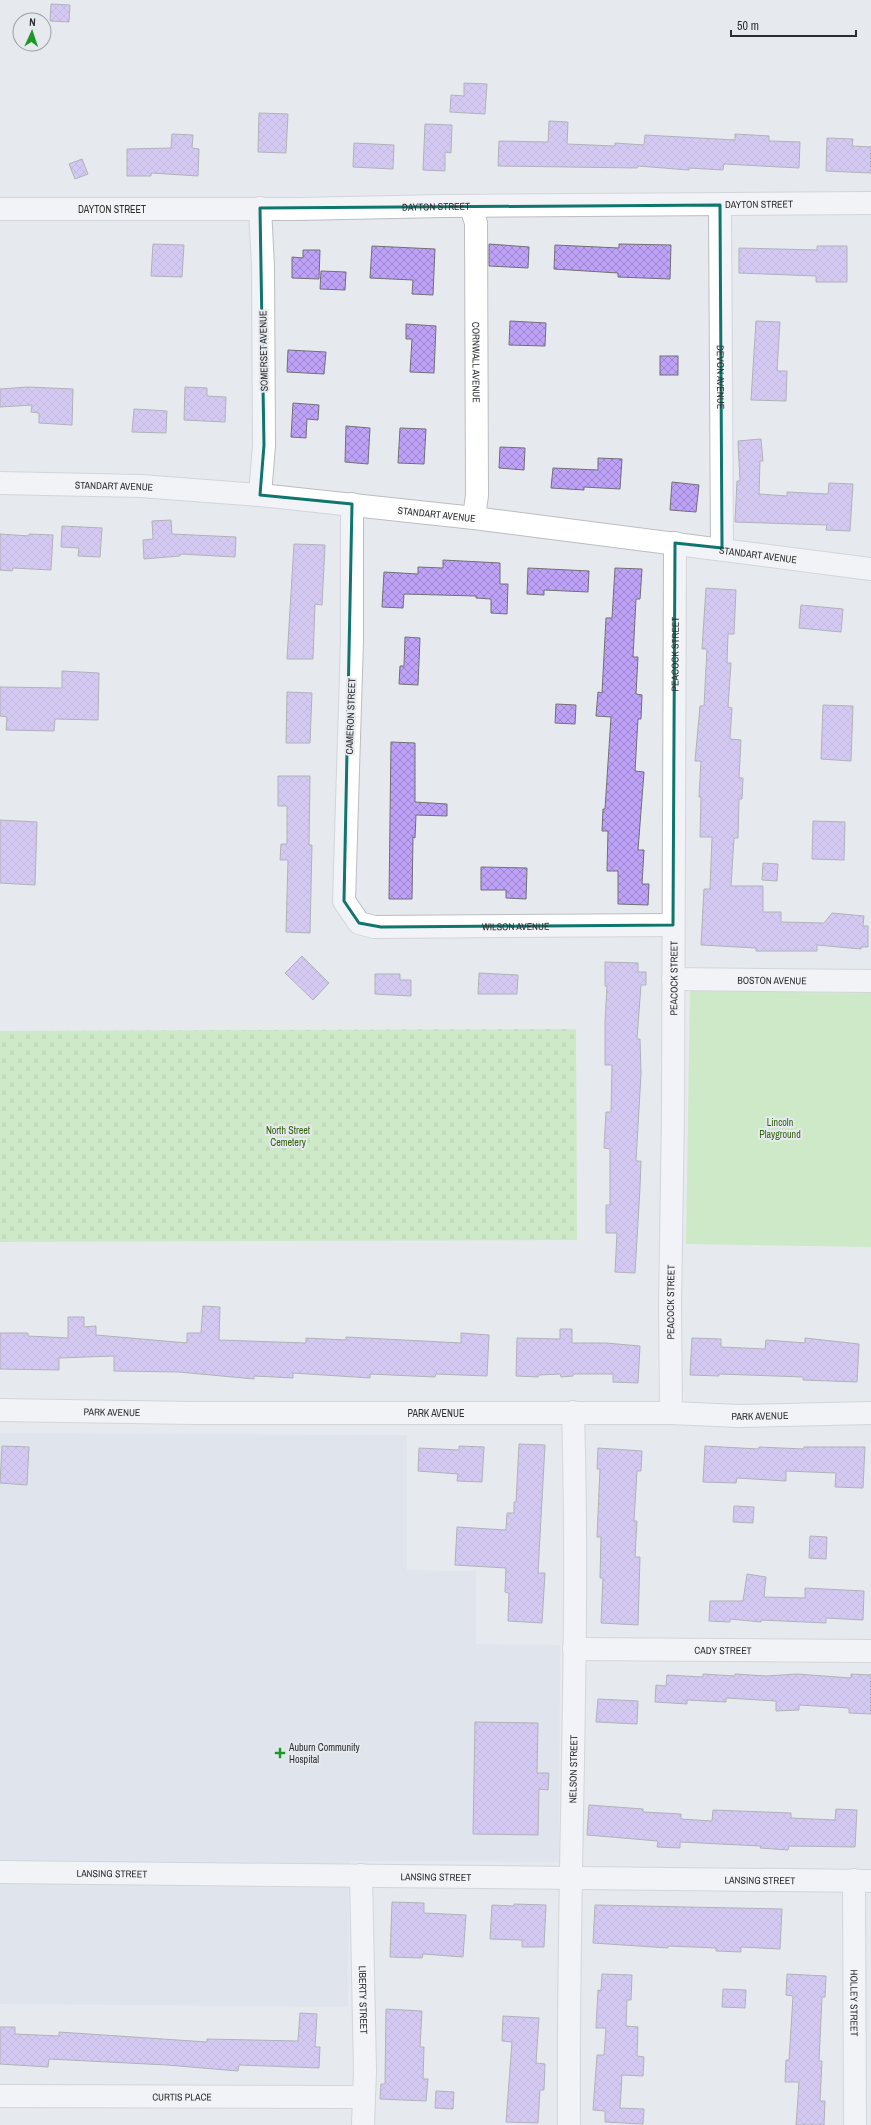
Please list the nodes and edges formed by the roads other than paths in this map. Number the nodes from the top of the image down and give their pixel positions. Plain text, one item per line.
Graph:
1 (871, 203) edge
2 (720, 205) junction
3 (471, 207) junction
4 (260, 208) junction
5 (0, 209) edge
6 (0, 483) edge
7 (260, 495) junction
8 (352, 504) junction
9 (474, 518) junction
10 (675, 543) junction
11 (722, 548) junction
12 (871, 569) edge
13 (359, 923) joint
14 (673, 925) junction
15 (673, 979) junction
16 (871, 981) edge
17 (0, 1410) edge
18 (573, 1412) junction
19 (671, 1413) junction
20 (871, 1413) edge
21 (574, 1649) junction
22 (871, 1650) edge
23 (0, 1872) edge
24 (361, 1875) junction
25 (571, 1877) junction
26 (863, 1881) edge
27 (0, 2096) edge
28 (364, 2098) junction
29 (363, 2125) edge
30 (569, 2125) edge
31 (855, 2125) edge

1 - 2 street, DAYTON STREET
2 - 3 street, DAYTON STREET
2 - 11 street, DEVON AVENUE
3 - 4 street, DAYTON STREET
3 - 9 street, CORNWALL AVENUE
4 - 5 street, DAYTON STREET
4 - 7 street, SOMERSET AVENUE
6 - 7 street, STANDART AVENUE
7 - 8 street, STANDART AVENUE
8 - 9 street, STANDART AVENUE
8 - 13 street, CAMERON STREET
9 - 10 street, STANDART AVENUE
10 - 11 street, STANDART AVENUE
10 - 14 street, PEACOCK STREET
11 - 12 street, STANDART AVENUE
13 - 14 street, WILSON AVENUE
14 - 15 street, PEACOCK STREET
15 - 16 street, BOSTON AVENUE
15 - 19 street, PEACOCK STREET
17 - 18 street, PARK AVENUE
18 - 19 street, PARK AVENUE
18 - 21 street, NELSON STREET
19 - 20 street, PARK AVENUE
21 - 22 street, CADY STREET
21 - 25 street, NELSON STREET
23 - 24 street, LANSING STREET
24 - 25 street, LANSING STREET
24 - 28 street, LIBERTY STREET
25 - 26 street, LANSING STREET
25 - 30 street, NELSON STREET
26 - 31 street, HOLLEY STREET
27 - 28 street, CURTIS PLACE
28 - 29 street, LIBERTY STREET

